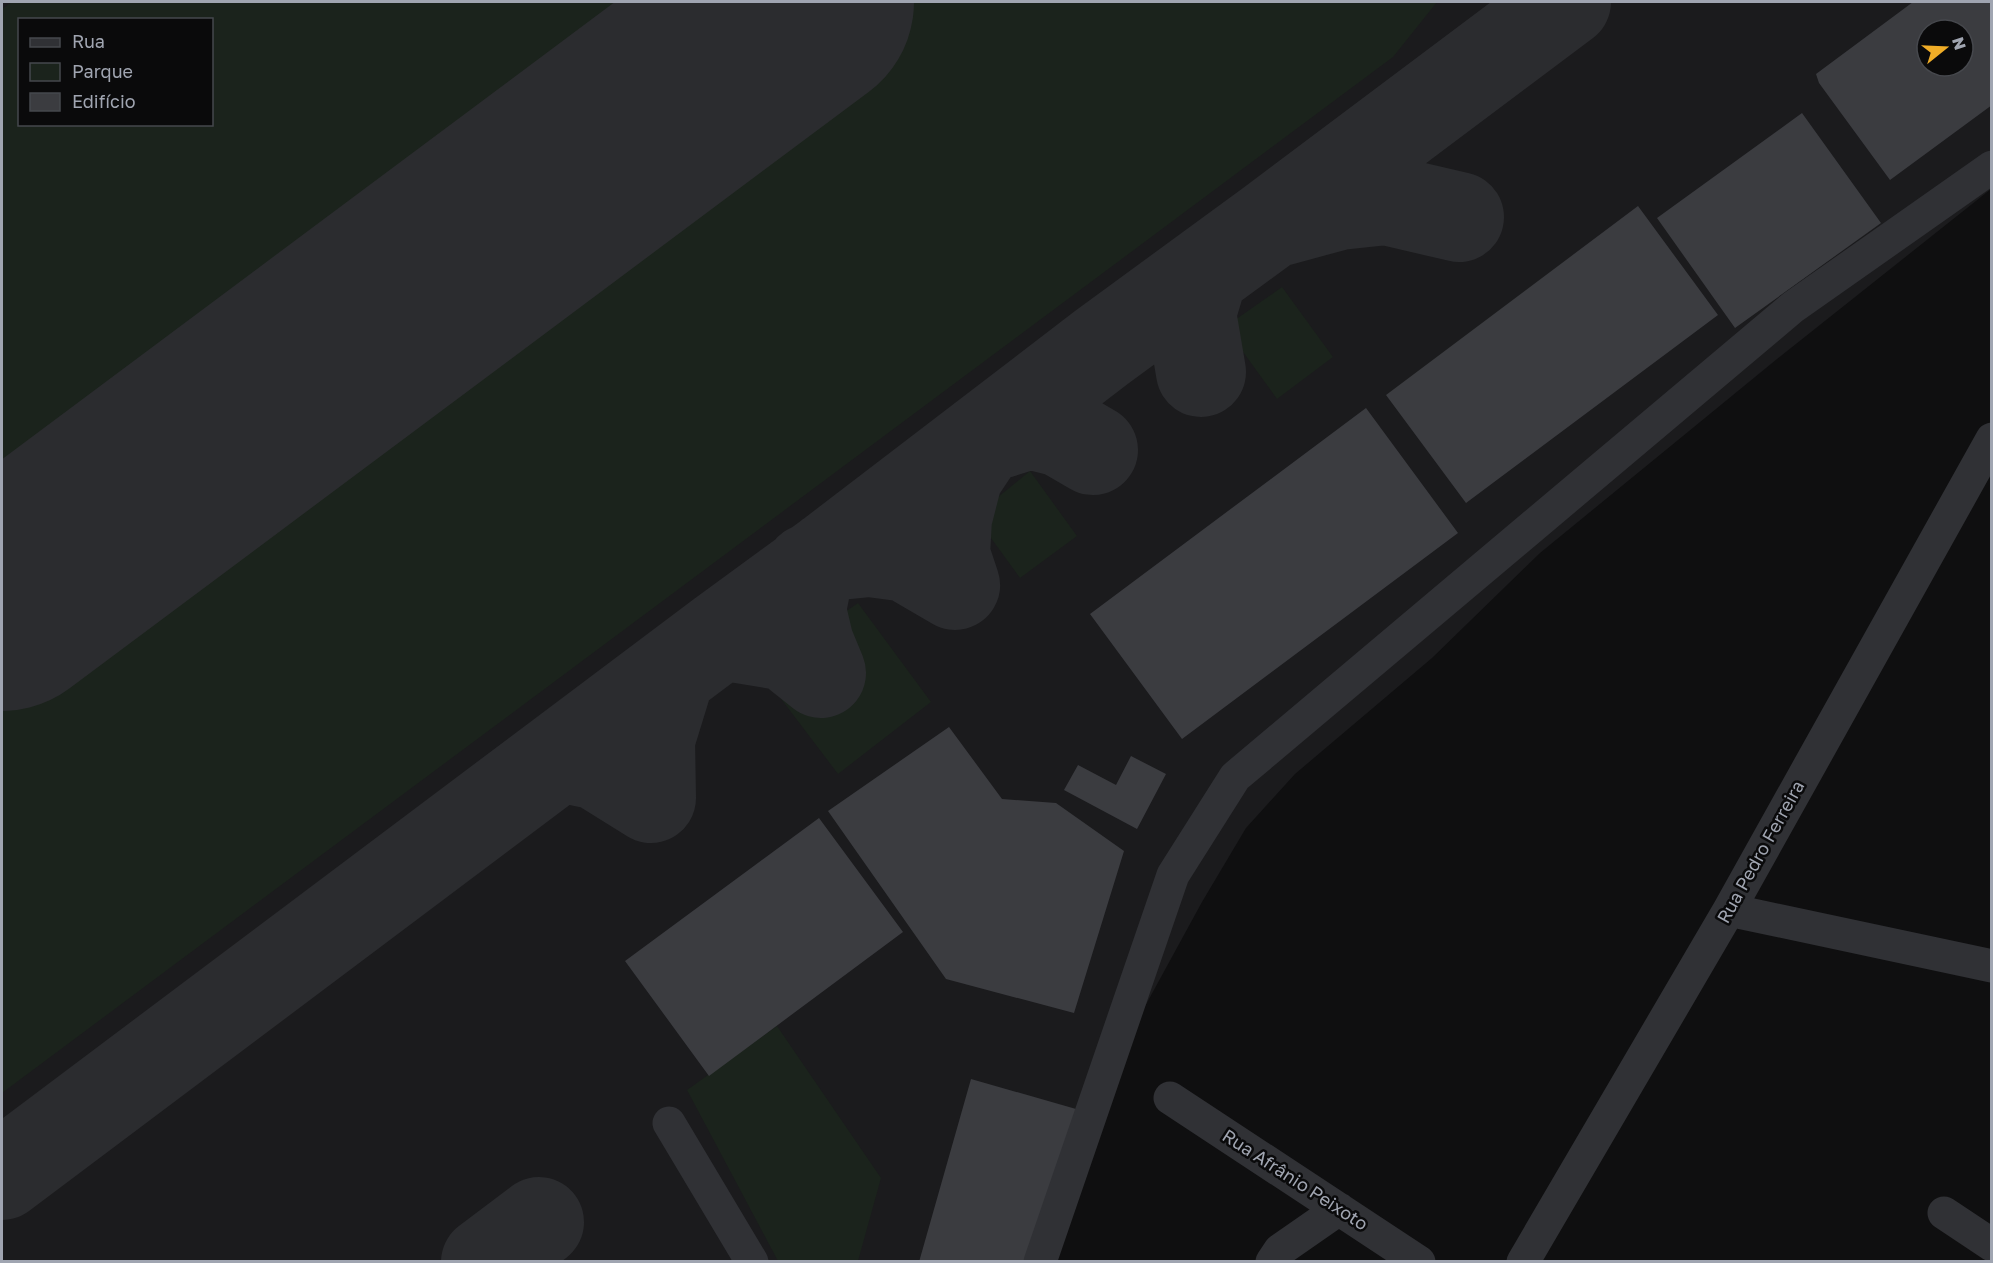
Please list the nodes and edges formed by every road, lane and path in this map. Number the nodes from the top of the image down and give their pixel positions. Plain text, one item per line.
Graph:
1 (1992, 166) edge
2 (1992, 439) edge
3 (1729, 910) junction
4 (1992, 966) edge
5 (1170, 1098) dead end
6 (669, 1123) dead end
7 (1339, 1209) junction
8 (1944, 1213) dead end
9 (1992, 1245) edge
10 (752, 1262) edge
11 (1040, 1262) edge
12 (1272, 1262) edge
13 (1419, 1262) edge
14 (1523, 1262) edge

1 - 11 street
2 - 3 street, Rua Pedro Ferreira
3 - 4 street
3 - 14 street, Rua Pedro Ferreira
5 - 7 street, Rua Afrânio Peixoto
6 - 10 street
7 - 12 street
7 - 13 street, Rua Afrânio Peixoto
8 - 9 street

